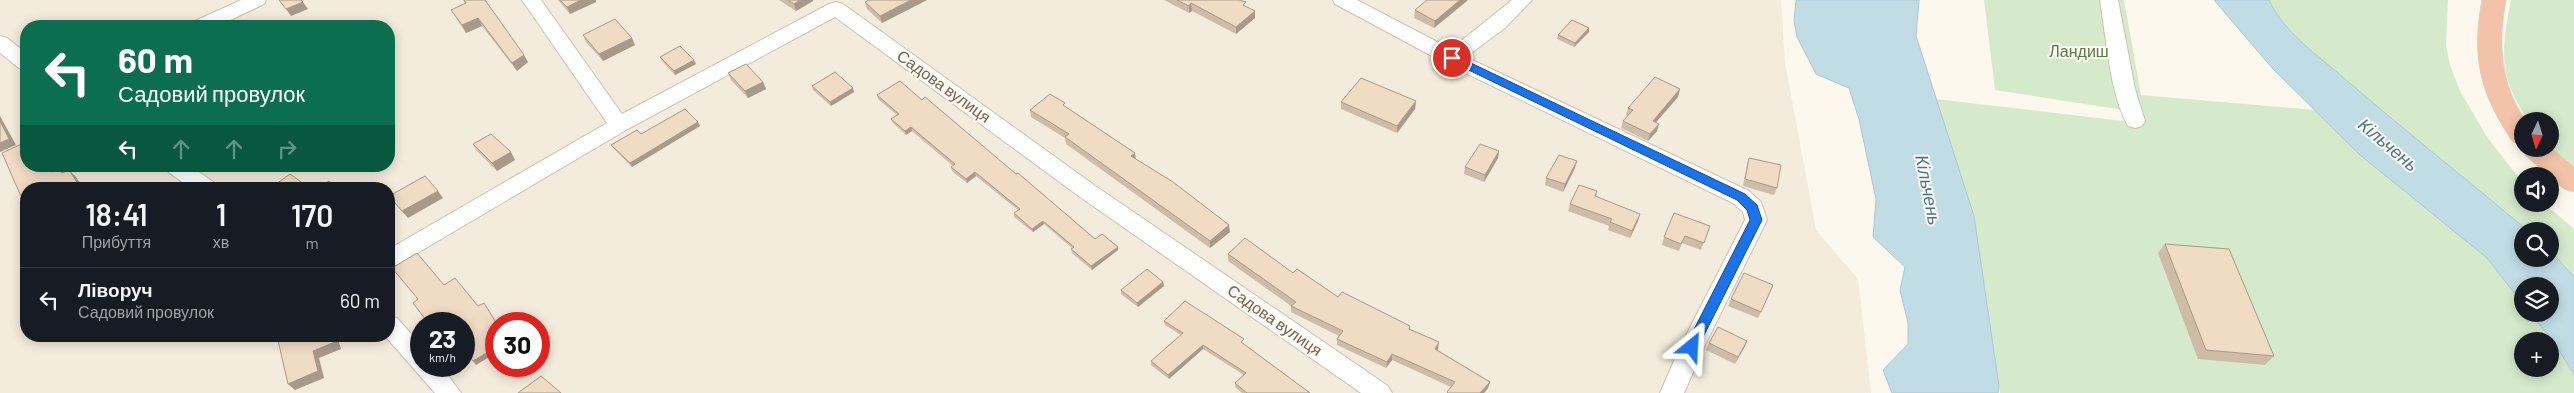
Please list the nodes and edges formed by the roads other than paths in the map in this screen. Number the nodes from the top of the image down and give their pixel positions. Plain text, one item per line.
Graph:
1 (257, 0) edge
2 (531, 0) edge
3 (1342, 0) edge
4 (1523, 0) edge
5 (2109, 0) edge
6 (2494, 0) edge
7 (843, 4) edge
8 (215, 20) edge
9 (0, 43) edge
10 (20, 58) edge
11 (1452, 58) junction
12 (2136, 121) dead end
13 (2514, 123) edge
14 (620, 125) junction
15 (2544, 158) edge
16 (2545, 158) edge
17 (183, 172) edge
18 (198, 182) edge
19 (2574, 182) edge
20 (2574, 190) edge
21 (395, 256) edge
22 (395, 332) edge
23 (410, 349) edge
24 (435, 377) edge
25 (449, 393) edge
26 (1380, 393) edge
27 (1672, 393) edge

1 - 8 street
2 - 14 street
3 - 11 street
4 - 11 street
5 - 12 street
6 - 13 highway
7 - 14 street, Садова вулиця
7 - 26 street, Садова вулиця
9 - 10 street
11 - 27 street
14 - 21 street, Садова вулиця
15 - 20 street
16 - 19 highway
17 - 18 street
22 - 23 street
24 - 25 street

